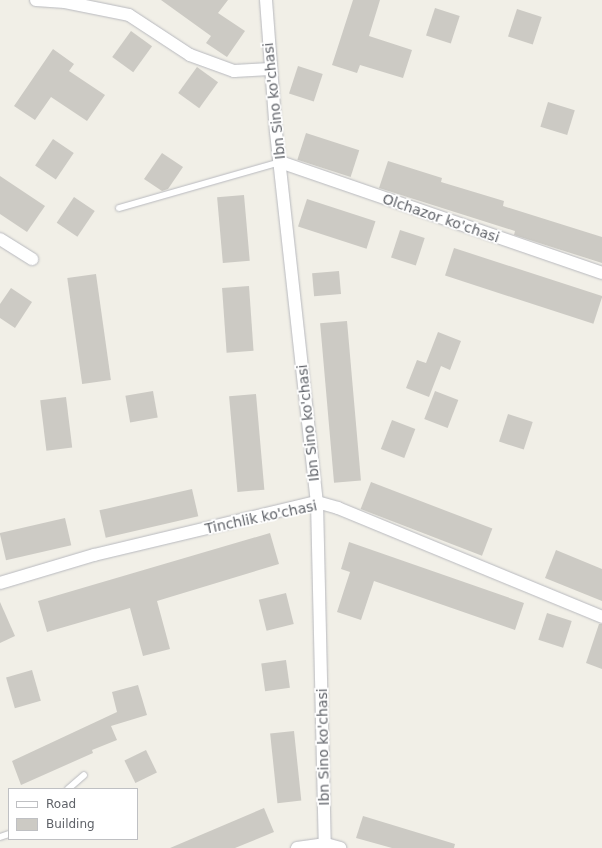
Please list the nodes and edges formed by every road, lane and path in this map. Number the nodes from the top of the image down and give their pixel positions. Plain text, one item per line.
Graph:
1 (36, 0) edge
2 (266, 0) edge
3 (270, 69) junction
4 (280, 162) junction
5 (120, 208) dead end
6 (0, 239) edge
7 (32, 259) dead end
8 (602, 273) edge
9 (317, 502) junction
10 (0, 583) edge
11 (602, 617) edge
12 (84, 775) dead end
13 (69, 788) edge
14 (326, 846) edge
15 (297, 848) edge
16 (340, 848) edge

1 - 3 street
2 - 3 street, Ibn Sino ko'chasi
3 - 4 street, Ibn Sino ko'chasi
4 - 5 lane
4 - 8 street, Olchazor ko'chasi
4 - 9 street, Ibn Sino ko'chasi
6 - 7 street
9 - 10 street, Tinchlik ko'chasi
9 - 11 street, Tinchlik ko'chasi
9 - 14 street, Ibn Sino ko'chasi
12 - 13 lane
14 - 15 street
14 - 16 street

